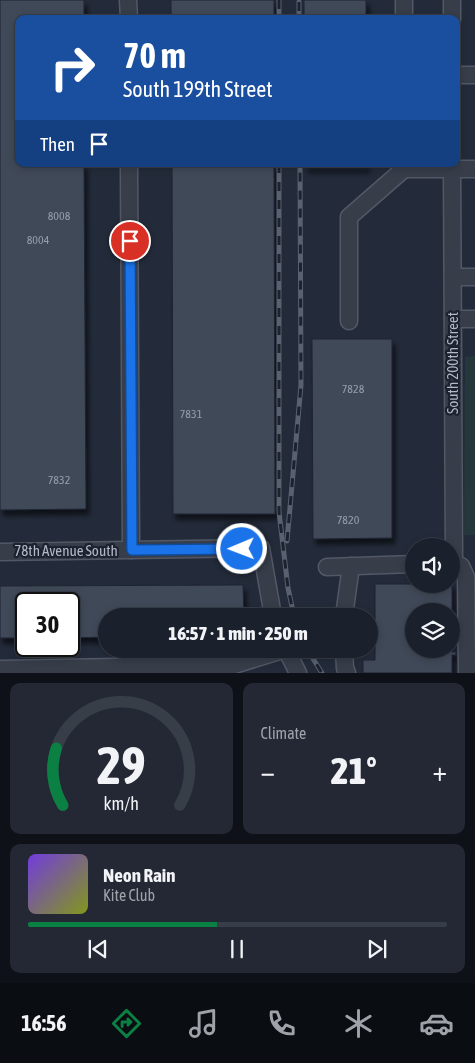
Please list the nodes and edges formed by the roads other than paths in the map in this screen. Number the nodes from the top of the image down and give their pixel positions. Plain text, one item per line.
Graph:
1 (128, 0) edge
2 (404, 0) edge
3 (452, 0) edge
4 (128, 15) edge
5 (404, 15) edge
6 (452, 15) edge
7 (460, 75) edge
8 (475, 75) edge
9 (129, 167) edge
10 (403, 167) edge
11 (452, 167) edge
12 (460, 167) edge
13 (475, 169) edge
14 (453, 277) junction
15 (475, 277) edge
16 (453, 319) junction
17 (475, 319) edge
18 (349, 321) dead end
19 (452, 538) edge
20 (132, 550) junction
21 (0, 552) edge
22 (405, 564) edge
23 (351, 566) junction
24 (460, 566) edge
25 (326, 567) dead end
26 (272, 608) edge
27 (345, 608) edge
28 (257, 658) edge
29 (290, 658) edge
30 (344, 658) edge
31 (0, 669) edge
32 (298, 673) edge
33 (346, 673) edge
34 (467, 673) edge

1 - 4 street
2 - 5 street
3 - 6 street
7 - 8 street
9 - 20 street
10 - 18 street
11 - 14 street, South 200th Street
12 - 13 street
14 - 15 street
14 - 16 street, South 200th Street
16 - 17 street
16 - 19 street, South 200th Street
20 - 21 street, 78th Avenue South
20 - 26 street, 78th Avenue South
22 - 23 street
23 - 25 street
23 - 27 street
24 - 34 street
28 - 31 street
29 - 32 street
30 - 33 street

